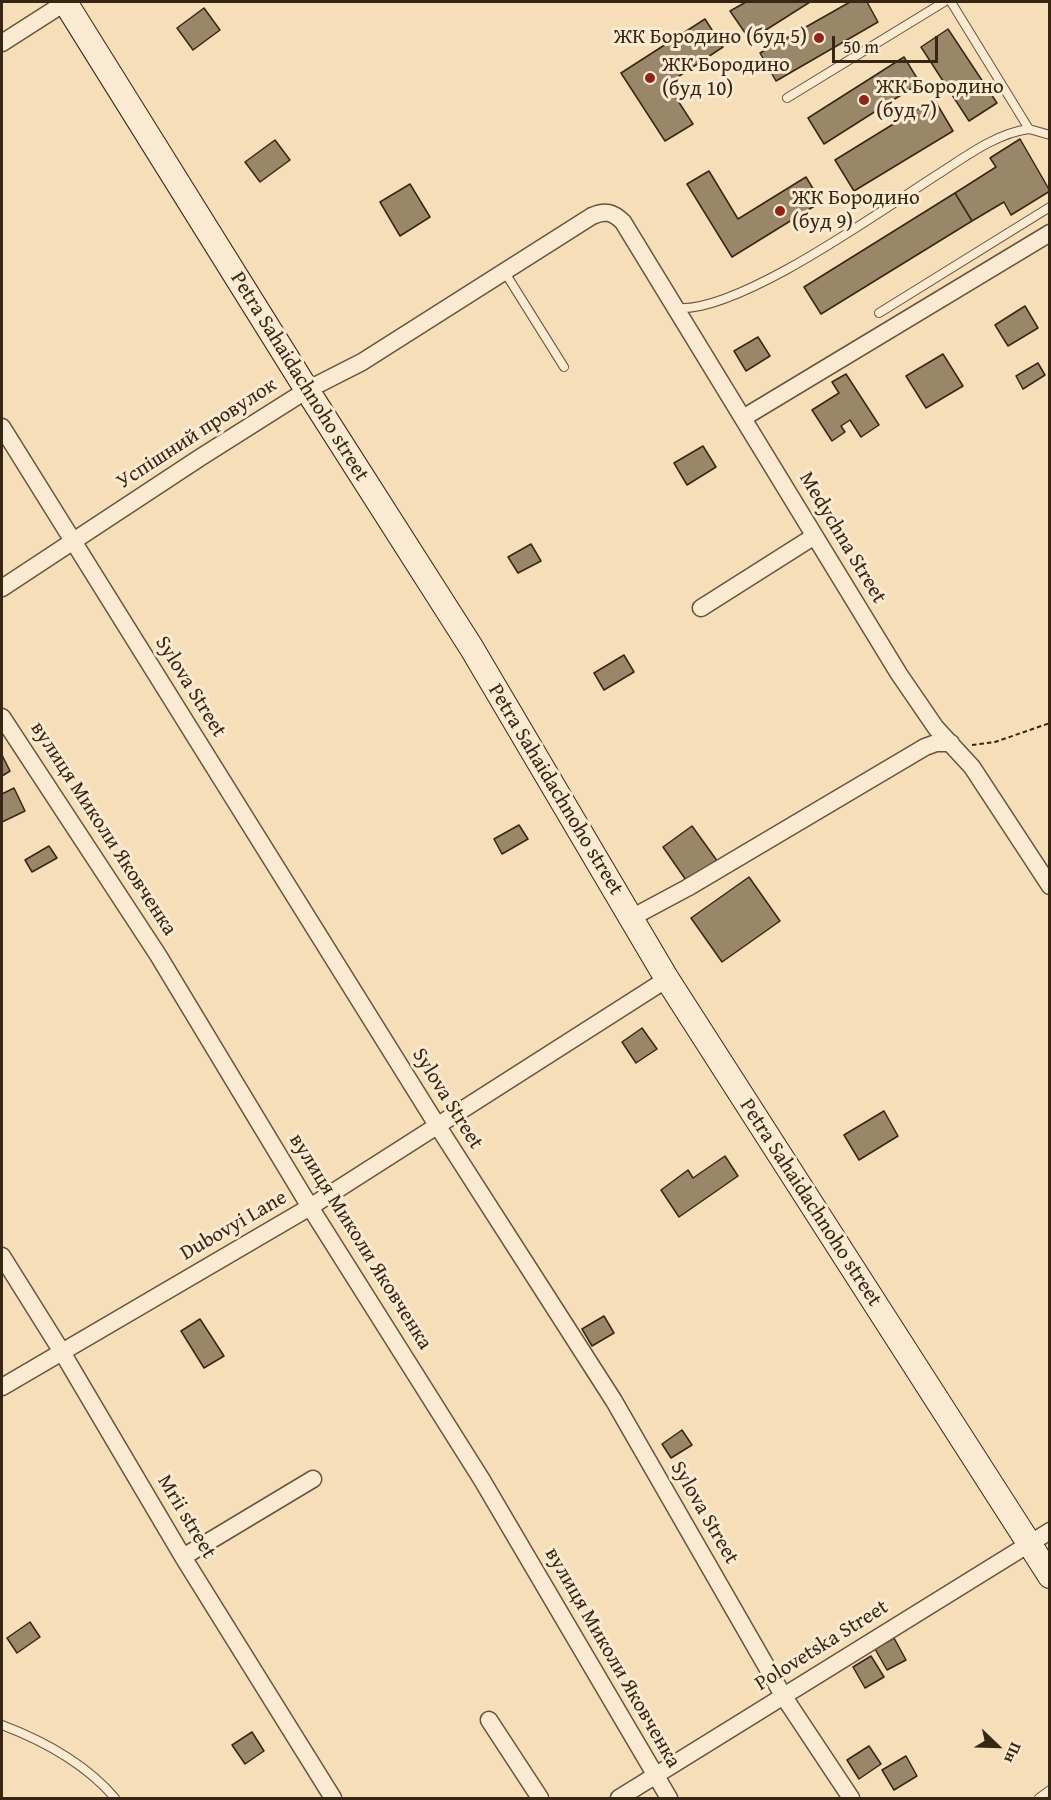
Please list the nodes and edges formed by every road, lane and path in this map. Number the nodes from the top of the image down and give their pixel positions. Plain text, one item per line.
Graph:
1 (66, 2) edge
2 (944, 2) edge
3 (951, 2) edge
4 (2, 43) edge
5 (787, 98) dead end
6 (1029, 129) junction
7 (1050, 135) edge
8 (1050, 207) edge
9 (604, 212) joint
10 (1050, 233) edge
11 (504, 271) junction
12 (676, 308) junction
13 (879, 313) dead end
14 (564, 367) dead end
15 (307, 390) junction
16 (743, 418) junction
17 (2, 427) edge
18 (813, 537) junction
19 (74, 542) junction
20 (2, 588) edge
21 (701, 608) dead end
22 (2, 717) edge
23 (1050, 723) edge
24 (951, 743) junction
25 (1050, 886) edge
26 (631, 918) junction
27 (667, 979) junction
28 (437, 1125) junction
29 (310, 1207) junction
30 (2, 1257) edge
31 (62, 1352) junction
32 (2, 1388) edge
33 (313, 1479) dead end
34 (1050, 1531) edge
35 (1028, 1543) junction
36 (183, 1557) junction
37 (1050, 1576) edge
38 (784, 1696) junction
39 (489, 1720) dead end
40 (2, 1725) edge
41 (654, 1775) junction
42 (1050, 1790) edge
43 (115, 1798) edge
44 (333, 1798) edge
45 (540, 1798) edge
46 (619, 1798) edge
47 (669, 1798) edge
48 (850, 1798) edge
49 (1039, 1798) edge

1 - 4 street
1 - 15 street, Petra Sahaidachnoho street
2 - 5 lane
3 - 6 lane
6 - 7 lane
6 - 12 lane
8 - 13 lane
9 - 11 street, Успішний провулок
9 - 12 street, Medychna Street
10 - 16 street
11 - 14 lane
11 - 15 street, Успішний провулок
12 - 16 street, Medychna Street
15 - 19 street, Успішний провулок
15 - 26 street, Petra Sahaidachnoho street
16 - 18 street, Medychna Street
17 - 19 street, Sylova Street
18 - 21 street
18 - 24 street, Medychna Street
19 - 20 street, Успішний провулок
19 - 28 street, Sylova Street
22 - 29 street, вулиця Миколи Яковченка
23 - 24 path
24 - 25 street, Medychna Street
24 - 26 street
26 - 27 street, Petra Sahaidachnoho street
27 - 28 street, Dubovyi Lane
27 - 35 street, Petra Sahaidachnoho street
28 - 29 street, Dubovyi Lane
28 - 38 street, Sylova Street
29 - 31 street, Dubovyi Lane
29 - 41 street, вулиця Миколи Яковченка
30 - 31 street, Mrii street
31 - 32 street, Dubovyi Lane
31 - 36 street, Mrii street
33 - 36 street
34 - 35 street, Polovetska Street
35 - 37 street, Petra Sahaidachnoho street
35 - 38 street, Polovetska Street
36 - 44 street, Mrii street
38 - 41 street, Polovetska Street
38 - 48 street, Sylova Street
39 - 45 street
40 - 43 lane
41 - 46 street, Polovetska Street
41 - 47 street, вулиця Миколи Яковченка
42 - 49 lane

